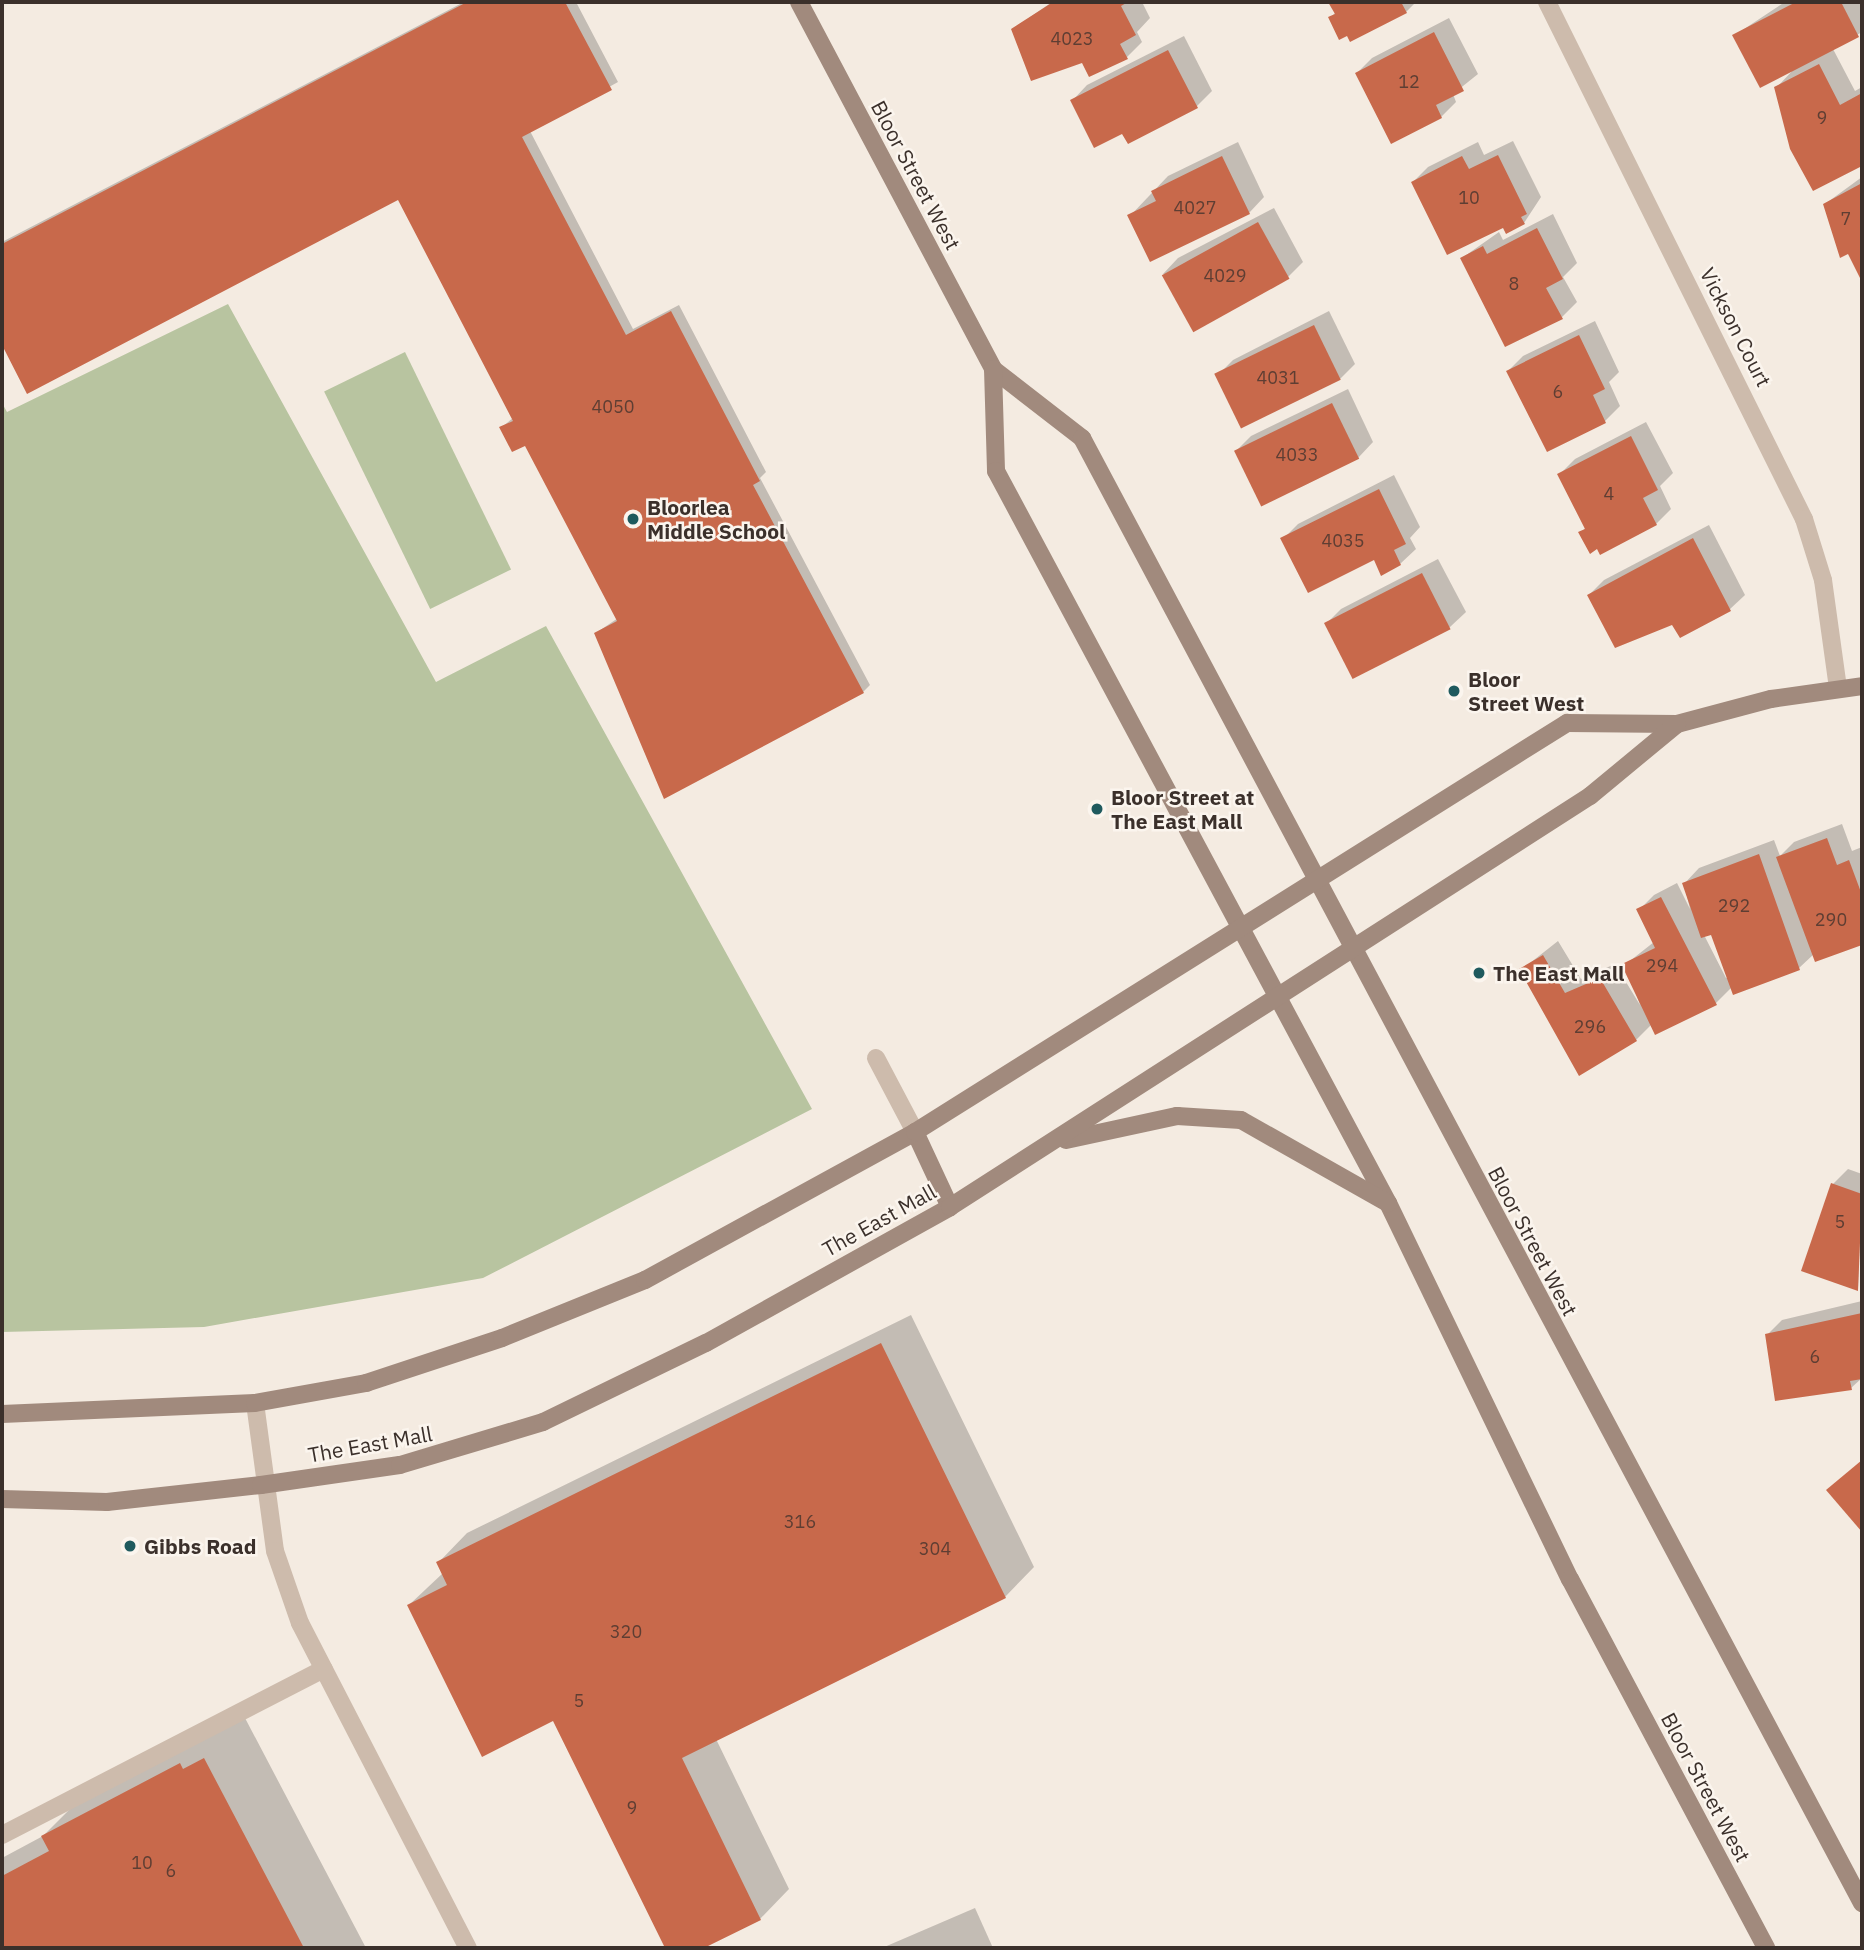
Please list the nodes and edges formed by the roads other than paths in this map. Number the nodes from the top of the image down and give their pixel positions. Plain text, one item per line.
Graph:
1 (799, 2) edge
2 (1547, 2) edge
3 (993, 369) junction
4 (1862, 686) edge
5 (1838, 688) junction
6 (1677, 724) junction
7 (1315, 880) junction
8 (1238, 928) junction
9 (1350, 949) junction
10 (1280, 999) junction
11 (876, 1058) dead end
12 (915, 1132) junction
13 (1050, 1144) junction
14 (1388, 1203) junction
15 (950, 1207) junction
16 (254, 1403) junction
17 (2, 1414) edge
18 (261, 1485) junction
19 (2, 1499) edge
20 (324, 1669) junction
21 (2, 1835) edge
22 (1862, 1903) edge
23 (468, 1948) edge
24 (1766, 1948) edge

1 - 3 main road, Bloor Street West
2 - 5 street, Vickson Court
3 - 7 main road, Bloor Street West
3 - 8 main road, Bloor Street West
4 - 5 main road, The East Mall
5 - 6 main road, The East Mall
6 - 7 main road, The East Mall
6 - 9 main road, The East Mall
7 - 8 main road, The East Mall
7 - 9 main road, Bloor Street West
8 - 10 main road, Bloor Street West
8 - 12 main road, The East Mall
9 - 10 main road, The East Mall
9 - 22 main road, Bloor Street West
10 - 13 main road, The East Mall
10 - 14 main road, Bloor Street West
11 - 12 street
12 - 15 main road
12 - 16 main road, The East Mall
13 - 14 main road
13 - 15 main road, The East Mall
14 - 24 main road, Bloor Street West
15 - 18 main road, The East Mall
16 - 17 main road, The East Mall
16 - 18 street
18 - 19 main road, The East Mall
18 - 20 street
20 - 21 street
20 - 23 street

